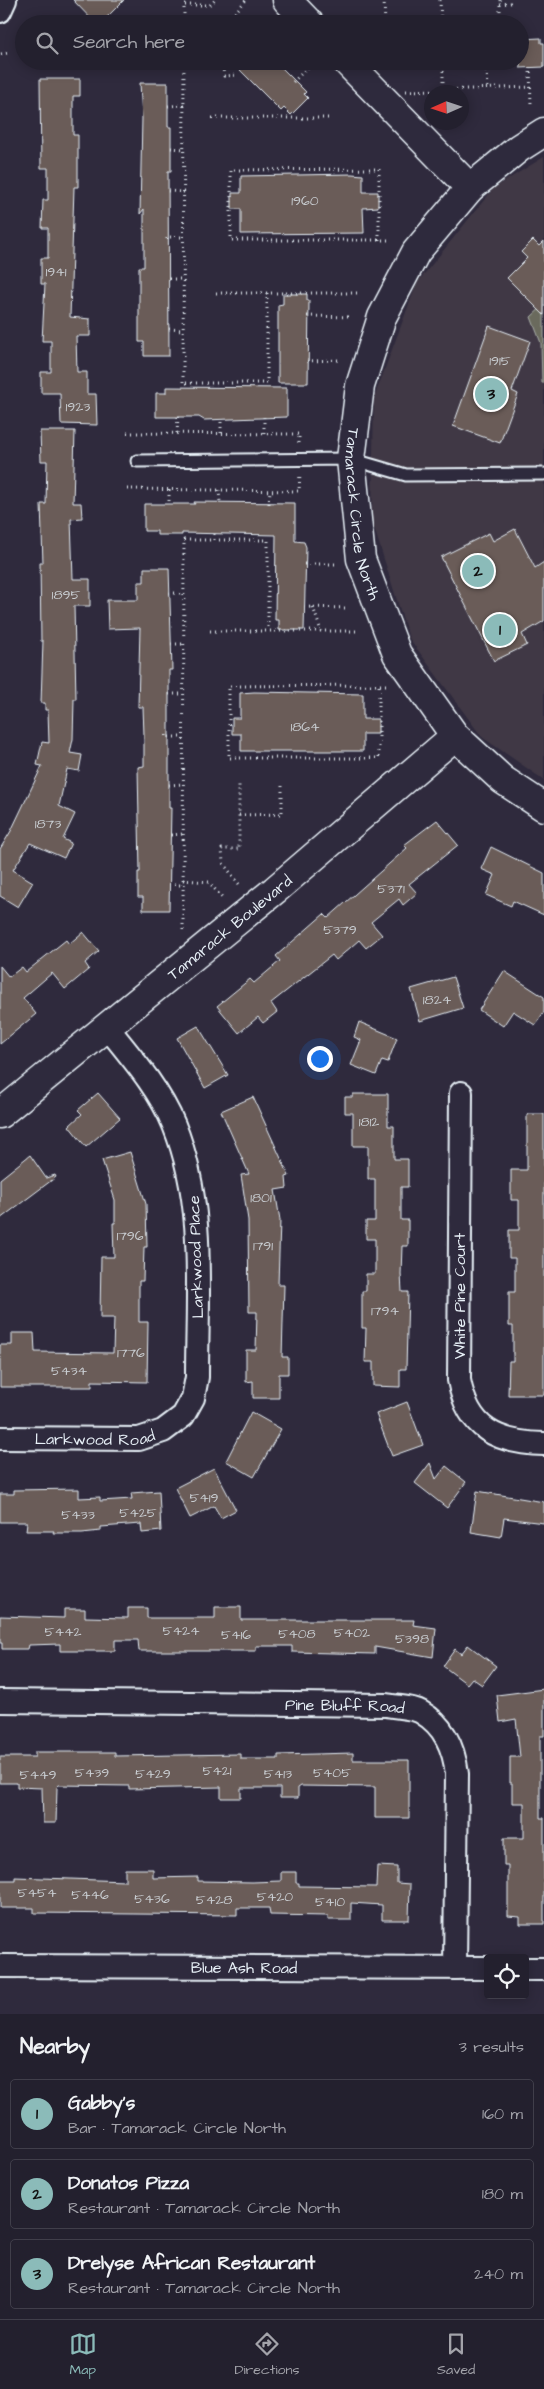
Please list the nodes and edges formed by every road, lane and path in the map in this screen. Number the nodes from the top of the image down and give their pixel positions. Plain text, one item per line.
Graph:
1 (4, 0) edge
2 (215, 0) edge
3 (246, 0) edge
4 (287, 0) edge
5 (384, 0) edge
6 (440, 0) edge
7 (500, 2) edge
8 (511, 3) dead end
9 (0, 11) edge
10 (184, 15) edge
11 (233, 15) edge
12 (301, 15) edge
13 (385, 15) edge
14 (441, 15) edge
15 (500, 15) edge
16 (8, 53) dead end
17 (1, 54) dead end
18 (530, 67) dead end
19 (184, 70) edge
20 (223, 70) edge
21 (305, 70) edge
22 (355, 70) edge
23 (443, 71) dead end
24 (487, 71) dead end
25 (238, 75) dead end
26 (293, 82) dead end
27 (444, 85) edge
28 (531, 87) junction
29 (488, 88) junction
30 (469, 89) edge
31 (406, 91) dead end
32 (424, 91) edge
33 (531, 105) dead end
34 (168, 106) dead end
35 (184, 106) junction
36 (212, 118) dead end
37 (329, 118) dead end
38 (544, 132) edge
39 (171, 148) dead end
40 (184, 148) junction
41 (470, 188) junction
42 (168, 192) dead end
43 (184, 192) junction
44 (184, 237) junction
45 (167, 239) dead end
46 (379, 240) junction
47 (389, 240) dead end
48 (169, 279) dead end
49 (184, 279) junction
50 (216, 293) dead end
51 (267, 293) junction
52 (361, 293) dead end
53 (307, 316) dead end
54 (352, 317) dead end
55 (169, 329) dead end
56 (184, 330) junction
57 (308, 360) dead end
58 (338, 360) dead end
59 (178, 417) dead end
60 (264, 417) dead end
61 (221, 418) dead end
62 (127, 433) dead end
63 (178, 433) junction
64 (221, 433) junction
65 (264, 433) junction
66 (299, 450) dead end
67 (351, 459) junction
68 (137, 462) dead end
69 (308, 473) dead end
70 (544, 474) edge
71 (127, 489) dead end
72 (169, 490) junction
73 (220, 490) junction
74 (270, 490) junction
75 (220, 502) dead end
76 (169, 504) dead end
77 (269, 504) dead end
78 (214, 534) dead end
79 (214, 540) junction
80 (304, 564) dead end
81 (336, 564) dead end
82 (170, 593) dead end
83 (184, 593) junction
84 (304, 607) dead end
85 (313, 607) junction
86 (349, 608) dead end
87 (210, 631) dead end
88 (268, 631) junction
89 (321, 631) junction
90 (358, 631) dead end
91 (172, 644) dead end
92 (184, 644) junction
93 (386, 685) dead end
94 (379, 686) junction
95 (169, 694) dead end
96 (184, 694) junction
97 (166, 734) dead end
98 (455, 736) junction
99 (184, 737) junction
100 (184, 784) junction
101 (169, 785) dead end
102 (239, 785) dead end
103 (282, 785) dead end
104 (544, 807) edge
105 (239, 815) junction
106 (183, 834) junction
107 (171, 835) dead end
108 (183, 880) junction
109 (239, 884) dead end
110 (169, 885) dead end
111 (183, 885) junction
112 (222, 898) dead end
113 (183, 930) dead end
114 (108, 1028) junction
115 (460, 1093) dead end
116 (0, 1114) edge
117 (183, 1416) joint
118 (0, 1438) edge
119 (544, 1444) edge
120 (0, 1701) edge
121 (0, 1966) edge
122 (454, 1968) junction
123 (484, 1968) edge
124 (529, 1969) edge
125 (544, 1969) edge

1 - 9 street
2 - 10 path
3 - 11 path
4 - 12 street
5 - 13 path
6 - 14 path
7 - 8 path
7 - 15 path
16 - 17 path
18 - 28 path
19 - 35 path
20 - 25 path
21 - 26 path
22 - 41 street
23 - 27 path
24 - 29 path
28 - 29 path
28 - 33 path
29 - 30 path
31 - 32 path
34 - 35 path
35 - 40 path
36 - 37 path
38 - 41 street, Tamarack Circle North
39 - 40 path
40 - 43 path
41 - 67 street, Tamarack Circle North
42 - 43 path
43 - 44 path
44 - 45 path
44 - 49 path
46 - 46 path
46 - 47 path
48 - 49 path
49 - 56 path
50 - 51 path
51 - 52 path
51 - 56 path
53 - 54 path
55 - 56 path
57 - 58 path
59 - 63 path
60 - 65 path
61 - 64 path
62 - 63 path
63 - 64 path
64 - 65 path
65 - 66 path
67 - 68 lane
67 - 70 lane
67 - 98 street, Tamarack Circle North
69 - 74 path
71 - 72 path
72 - 73 path
72 - 76 path
73 - 74 path
73 - 75 path
74 - 77 path
78 - 79 path
79 - 83 path
79 - 88 path
80 - 81 path
82 - 83 path
83 - 92 path
84 - 85 path
85 - 86 path
85 - 89 path
87 - 88 path
88 - 89 path
89 - 90 path
91 - 92 path
92 - 96 path
93 - 94 path
94 - 94 path
95 - 96 path
96 - 99 path
97 - 99 path
98 - 104 street, Tamarack Circle North
98 - 114 street, Tamarack Boulevard
99 - 100 path
100 - 101 path
100 - 106 path
102 - 105 path
103 - 105 path
105 - 109 path
106 - 107 path
106 - 108 path
108 - 111 path
108 - 112 path
110 - 111 path
111 - 113 path
114 - 116 street, Tamarack Boulevard
114 - 117 street, Larkwood Place
115 - 119 street, White Pine Court
117 - 118 street, Larkwood Road
120 - 122 street, Pine Bluff Road
121 - 122 street, Blue Ash Road
122 - 123 street, Blue Ash Road
124 - 125 street

